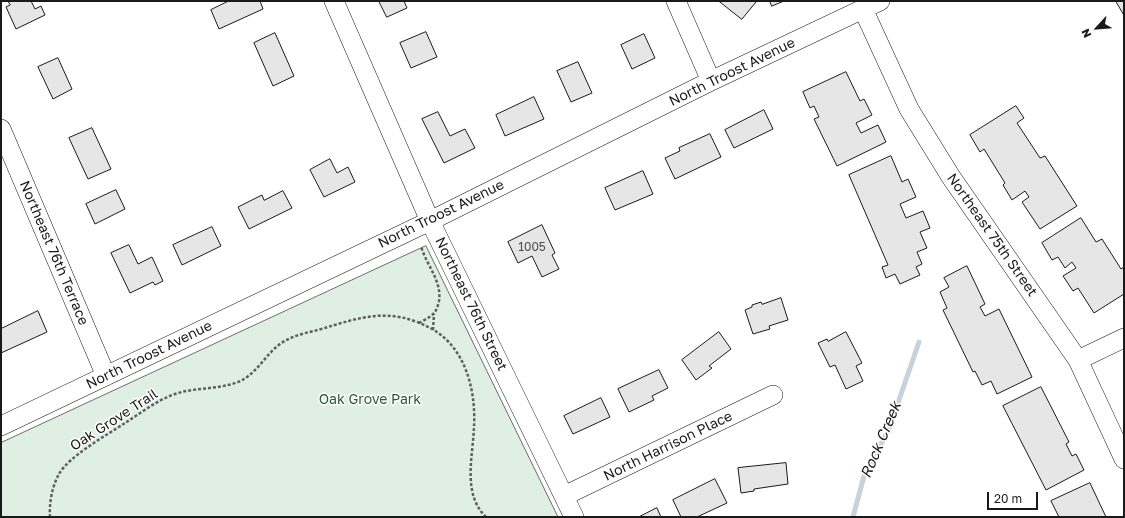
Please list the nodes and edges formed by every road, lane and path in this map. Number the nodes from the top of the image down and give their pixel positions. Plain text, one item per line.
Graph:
1 (334, 1) edge
2 (676, 1) edge
3 (880, 1) edge
4 (863, 9) junction
5 (712, 81) junction
6 (1, 129) edge
7 (430, 220) junction
8 (420, 245) dead end
9 (434, 313) junction
10 (419, 323) junction
11 (433, 330) junction
12 (1124, 338) edge
13 (1078, 360) junction
14 (106, 376) junction
15 (773, 396) dead end
16 (1, 426) edge
17 (1124, 459) edge
18 (564, 496) junction
19 (50, 517) edge
20 (486, 517) edge
21 (574, 517) edge

1 - 7 street, Northeast 76th Street
2 - 5 street
3 - 4 street, North Troost Avenue
4 - 5 street, North Troost Avenue
4 - 13 street, Northeast 75th Street
5 - 7 street, North Troost Avenue
6 - 14 street, Northeast 76th Terrace
7 - 14 street, North Troost Avenue
7 - 18 street, Northeast 76th Street
8 - 9 path
9 - 10 path
9 - 11 path
10 - 11 path, Oak Grove Trail
10 - 19 path, Oak Grove Trail
11 - 20 path, Oak Grove Trail
12 - 13 street
13 - 17 street, Northeast 75th Street
14 - 16 street, North Troost Avenue
15 - 18 street, North Harrison Place
18 - 21 street, Northeast 76th Street

